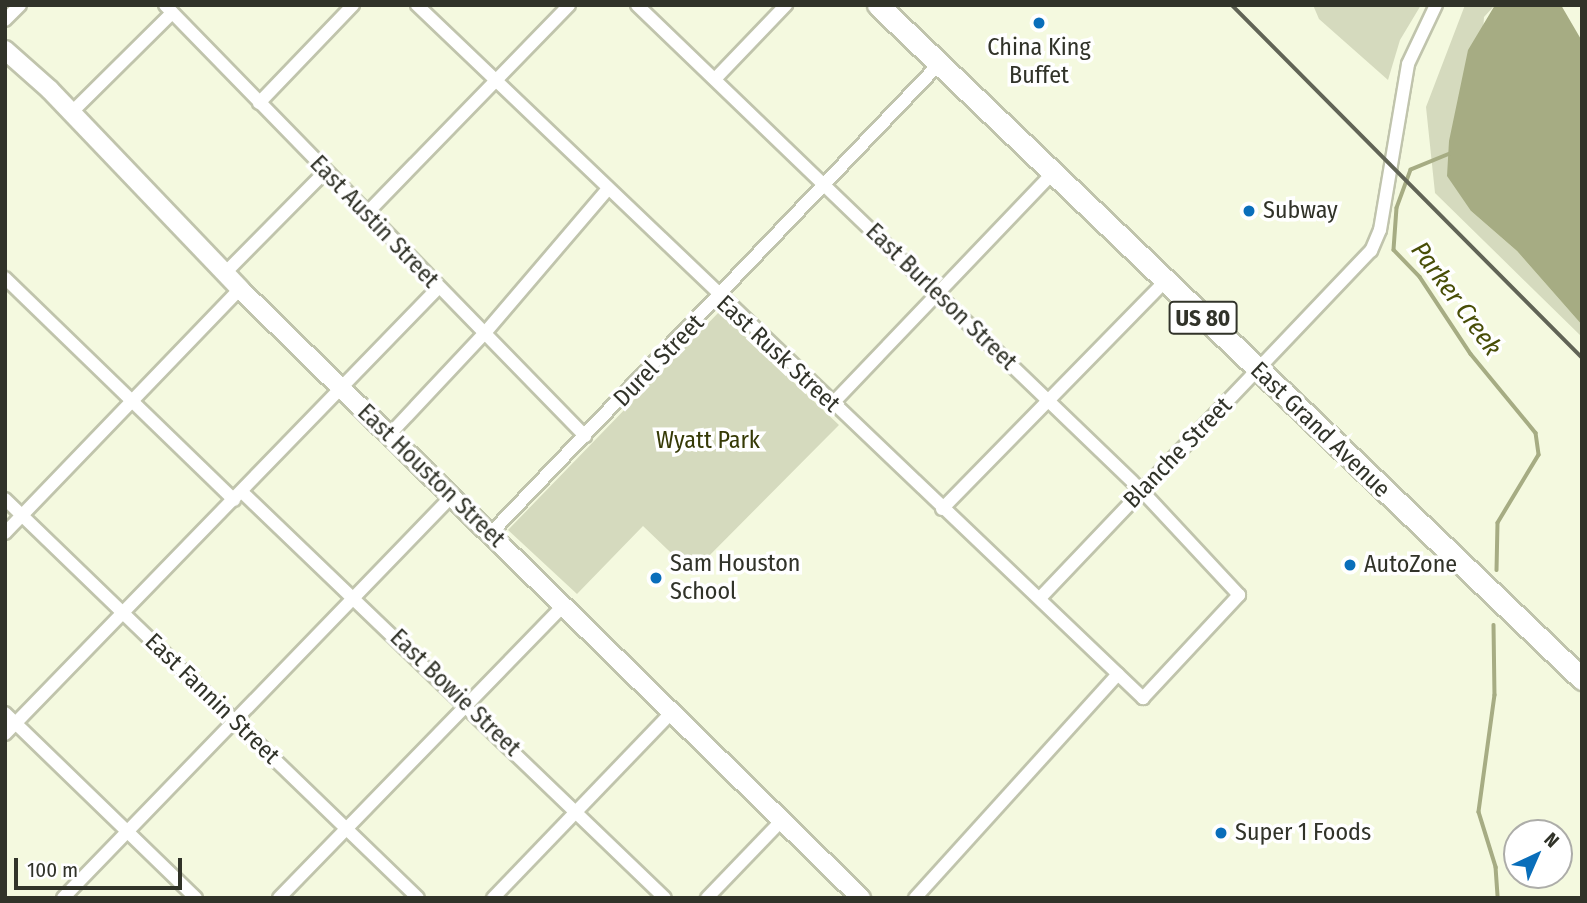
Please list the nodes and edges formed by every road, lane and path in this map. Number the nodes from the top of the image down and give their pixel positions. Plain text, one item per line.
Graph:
1 (20, 5) edge
2 (353, 5) edge
3 (417, 5) edge
4 (569, 5) edge
5 (637, 5) edge
6 (786, 5) edge
7 (878, 5) edge
8 (1436, 5) edge
9 (169, 9) edge
10 (5, 20) edge
11 (5, 50) edge
12 (939, 64) junction
13 (715, 79) junction
14 (496, 81) junction
15 (260, 103) junction
16 (72, 112) junction
17 (325, 172) junction
18 (1052, 174) junction
19 (827, 186) junction
20 (608, 189) junction
21 (366, 214) junction
22 (225, 273) junction
23 (5, 278) edge
24 (1165, 281) junction
25 (438, 288) junction
26 (240, 289) junction
27 (937, 294) junction
28 (720, 299) junction
29 (484, 334) junction
30 (1257, 371) junction
31 (342, 389) junction
32 (1049, 400) junction
33 (132, 401) junction
34 (832, 404) junction
35 (388, 435) junction
36 (585, 436) junction
37 (1142, 491) junction
38 (238, 496) junction
39 (452, 496) junction
40 (5, 499) edge
41 (942, 509) junction
42 (22, 516) junction
43 (5, 533) edge
44 (491, 533) junction
45 (355, 597) junction
46 (1040, 598) junction
47 (564, 605) junction
48 (123, 613) junction
49 (1118, 674) junction
50 (1582, 679) edge
51 (1143, 698) joint
52 (468, 704) junction
53 (672, 712) junction
54 (5, 713) edge
55 (234, 721) junction
56 (16, 723) junction
57 (5, 734) edge
58 (577, 810) junction
59 (782, 820) junction
60 (346, 828) junction
61 (128, 831) junction
62 (63, 898) edge
63 (196, 898) edge
64 (279, 898) edge
65 (418, 898) edge
66 (493, 898) edge
67 (665, 898) edge
68 (707, 898) edge
69 (861, 898) edge
70 (915, 898) edge

1 - 10 street
2 - 15 street
3 - 14 street, East Rusk Street
4 - 14 street
5 - 13 street, East Burleson Street
6 - 13 street
7 - 12 highway, East Grand Avenue / US 80
8 - 30 street, Blanche Street
9 - 15 street, East Austin Street
9 - 16 street
11 - 16 main road, East Houston Street
12 - 18 highway, East Grand Avenue / US 80
12 - 19 street, Durel Street
13 - 19 street, East Burleson Street
14 - 20 street, East Rusk Street
14 - 21 street
15 - 17 street, East Austin Street
16 - 22 main road, East Houston Street
17 - 21 street, East Austin Street
17 - 22 street
18 - 24 highway, East Grand Avenue / US 80
18 - 27 street
19 - 27 street, East Burleson Street
19 - 28 street, Durel Street
20 - 28 street, East Rusk Street
20 - 29 street
21 - 25 street, East Austin Street
22 - 26 main road, East Houston Street
23 - 33 street, East Bowie Street
24 - 30 highway, East Grand Avenue / US 80
24 - 32 street
25 - 29 street, East Austin Street
25 - 31 street
26 - 31 main road, East Houston Street
26 - 33 street
27 - 32 street, East Burleson Street
27 - 34 street
28 - 34 street, East Rusk Street
28 - 36 street, Durel Street
29 - 35 street
29 - 36 street, East Austin Street
30 - 37 street, Blanche Street
30 - 50 highway, East Grand Avenue / US 80
31 - 35 main road, East Houston Street
31 - 38 street
32 - 37 street, East Burleson Street
32 - 41 street
33 - 38 street, East Bowie Street
33 - 42 street
34 - 41 street, East Rusk Street
35 - 39 main road, East Houston Street
36 - 44 street, Durel Street
37 - 46 street, Blanche Street
37 - 51 street, East Burleson Street
38 - 45 street, East Bowie Street
38 - 48 street
39 - 44 main road, East Houston Street
39 - 45 street
40 - 42 street, East Fannin Street
41 - 46 street, East Rusk Street
42 - 43 street
42 - 48 street, East Fannin Street
44 - 47 main road, East Houston Street
45 - 52 street, East Bowie Street
45 - 55 street
46 - 49 street, East Rusk Street
47 - 52 street
47 - 53 main road, East Houston Street
48 - 55 street, East Fannin Street
48 - 56 street
49 - 51 street, East Rusk Street
49 - 70 street
52 - 58 street, East Bowie Street
52 - 60 street
53 - 58 street
53 - 59 main road, East Houston Street
54 - 56 street
55 - 60 street, East Fannin Street
55 - 61 street
56 - 57 street
56 - 61 street
58 - 66 street
58 - 67 street, East Bowie Street
59 - 68 street
59 - 69 main road, East Houston Street
60 - 64 street
60 - 65 street, East Fannin Street
61 - 62 street
61 - 63 street

